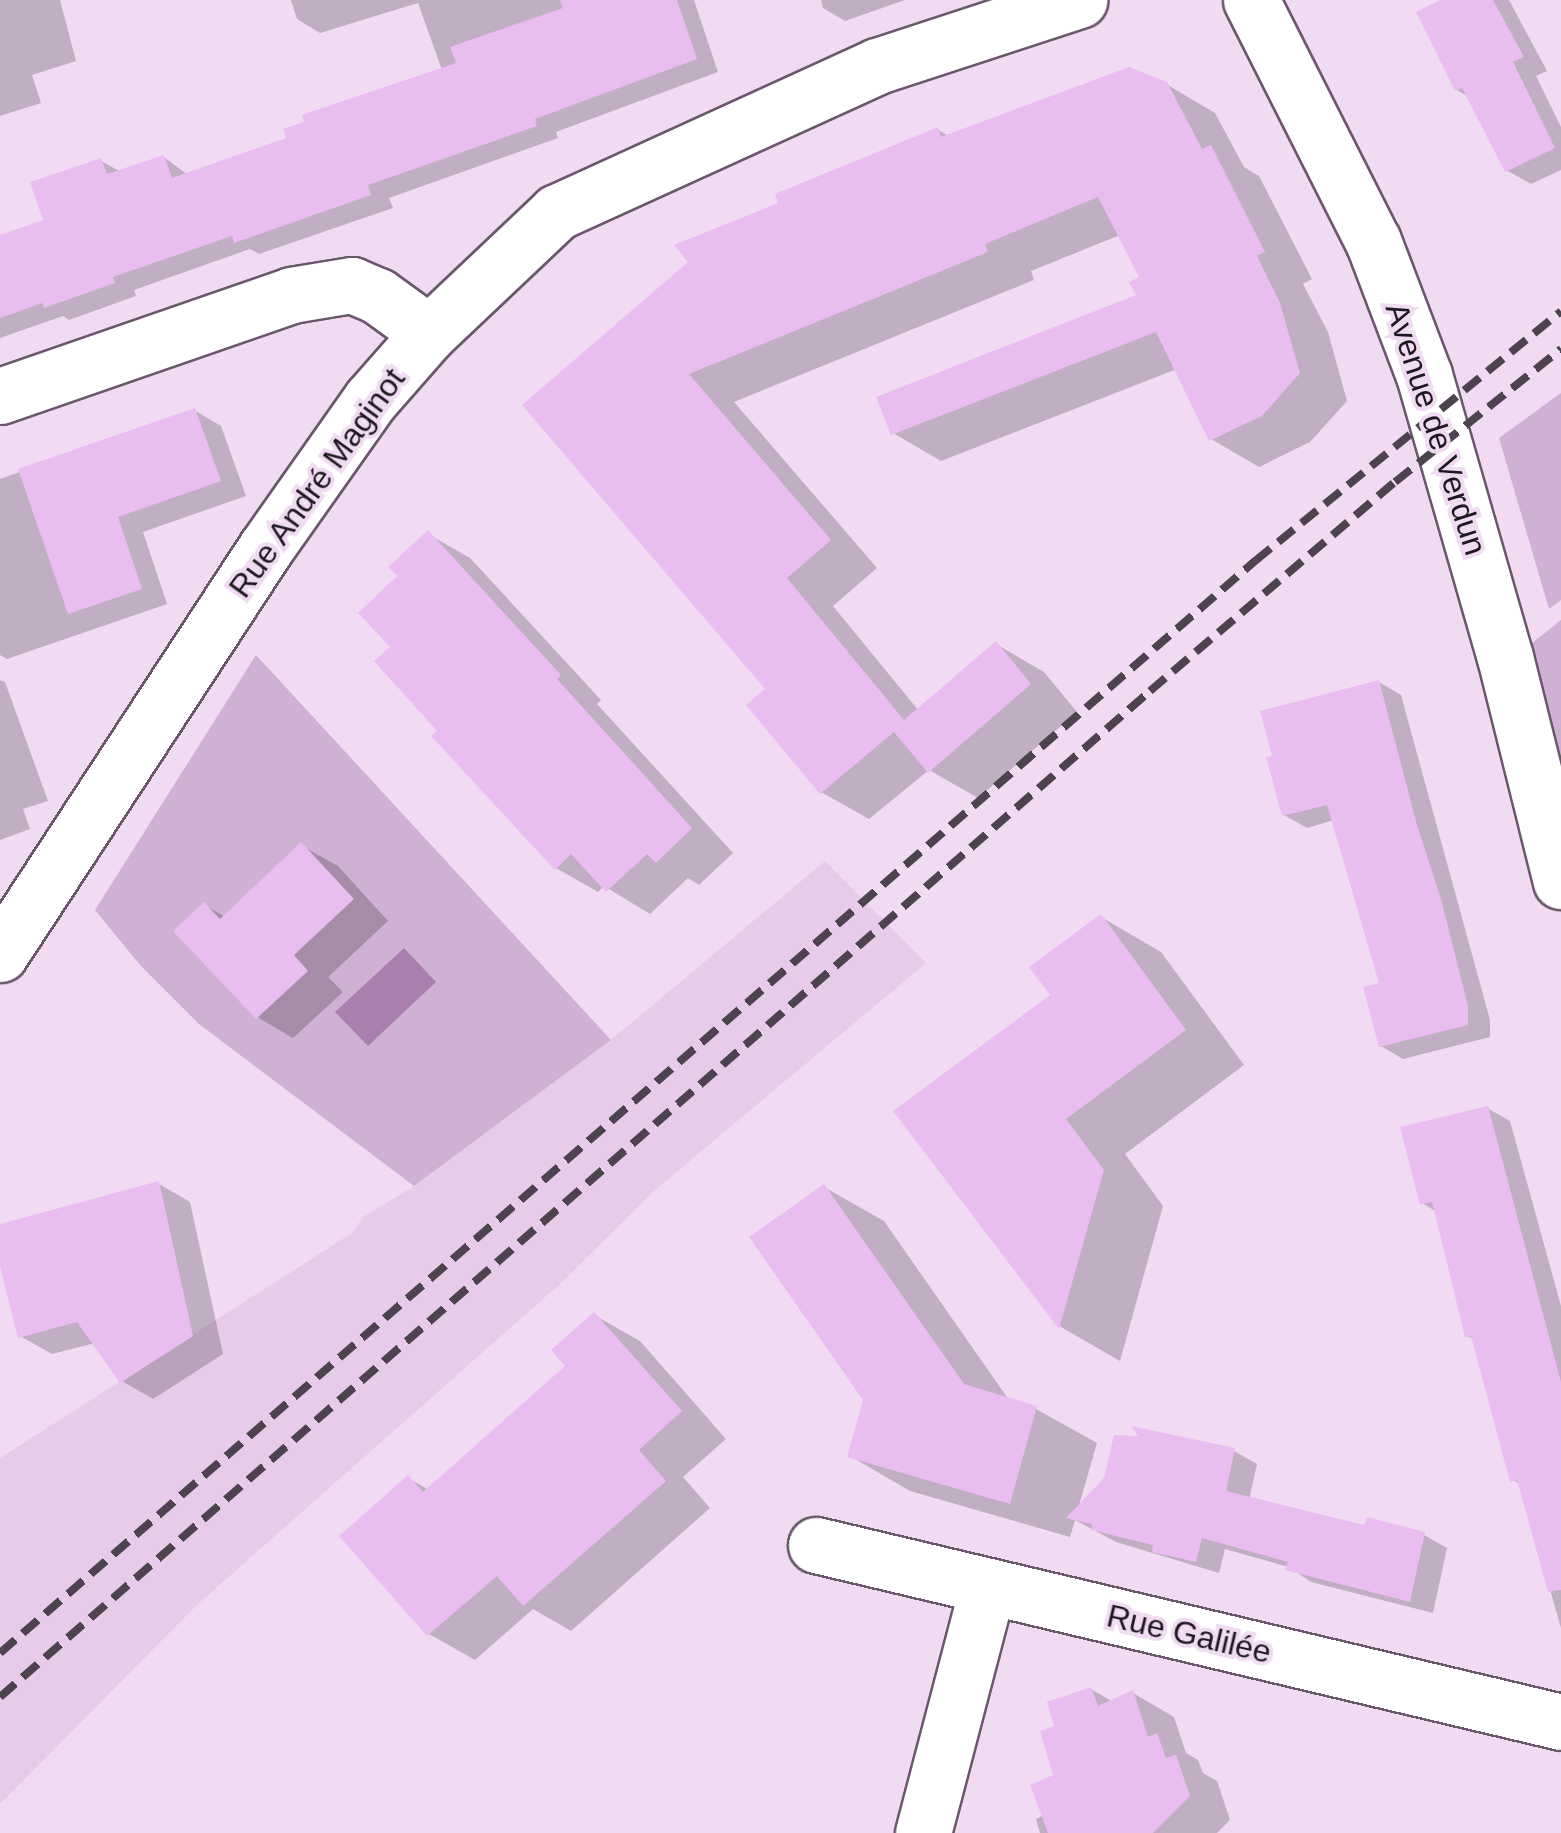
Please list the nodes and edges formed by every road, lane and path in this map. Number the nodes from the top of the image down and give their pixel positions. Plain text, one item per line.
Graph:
1 (1079, 0) edge
2 (1251, 0) edge
3 (430, 333) junction
4 (0, 396) edge
5 (1561, 881) edge
6 (0, 954) edge
7 (816, 1545) dead end
8 (988, 1586) junction
9 (1561, 1722) edge
10 (923, 1833) edge

1 - 3 street, Rue André Maginot
2 - 5 street, Avenue de Verdun
3 - 4 street
3 - 6 street, Rue André Maginot
7 - 8 street, Rue Galilée
8 - 9 street, Rue Galilée
8 - 10 street

